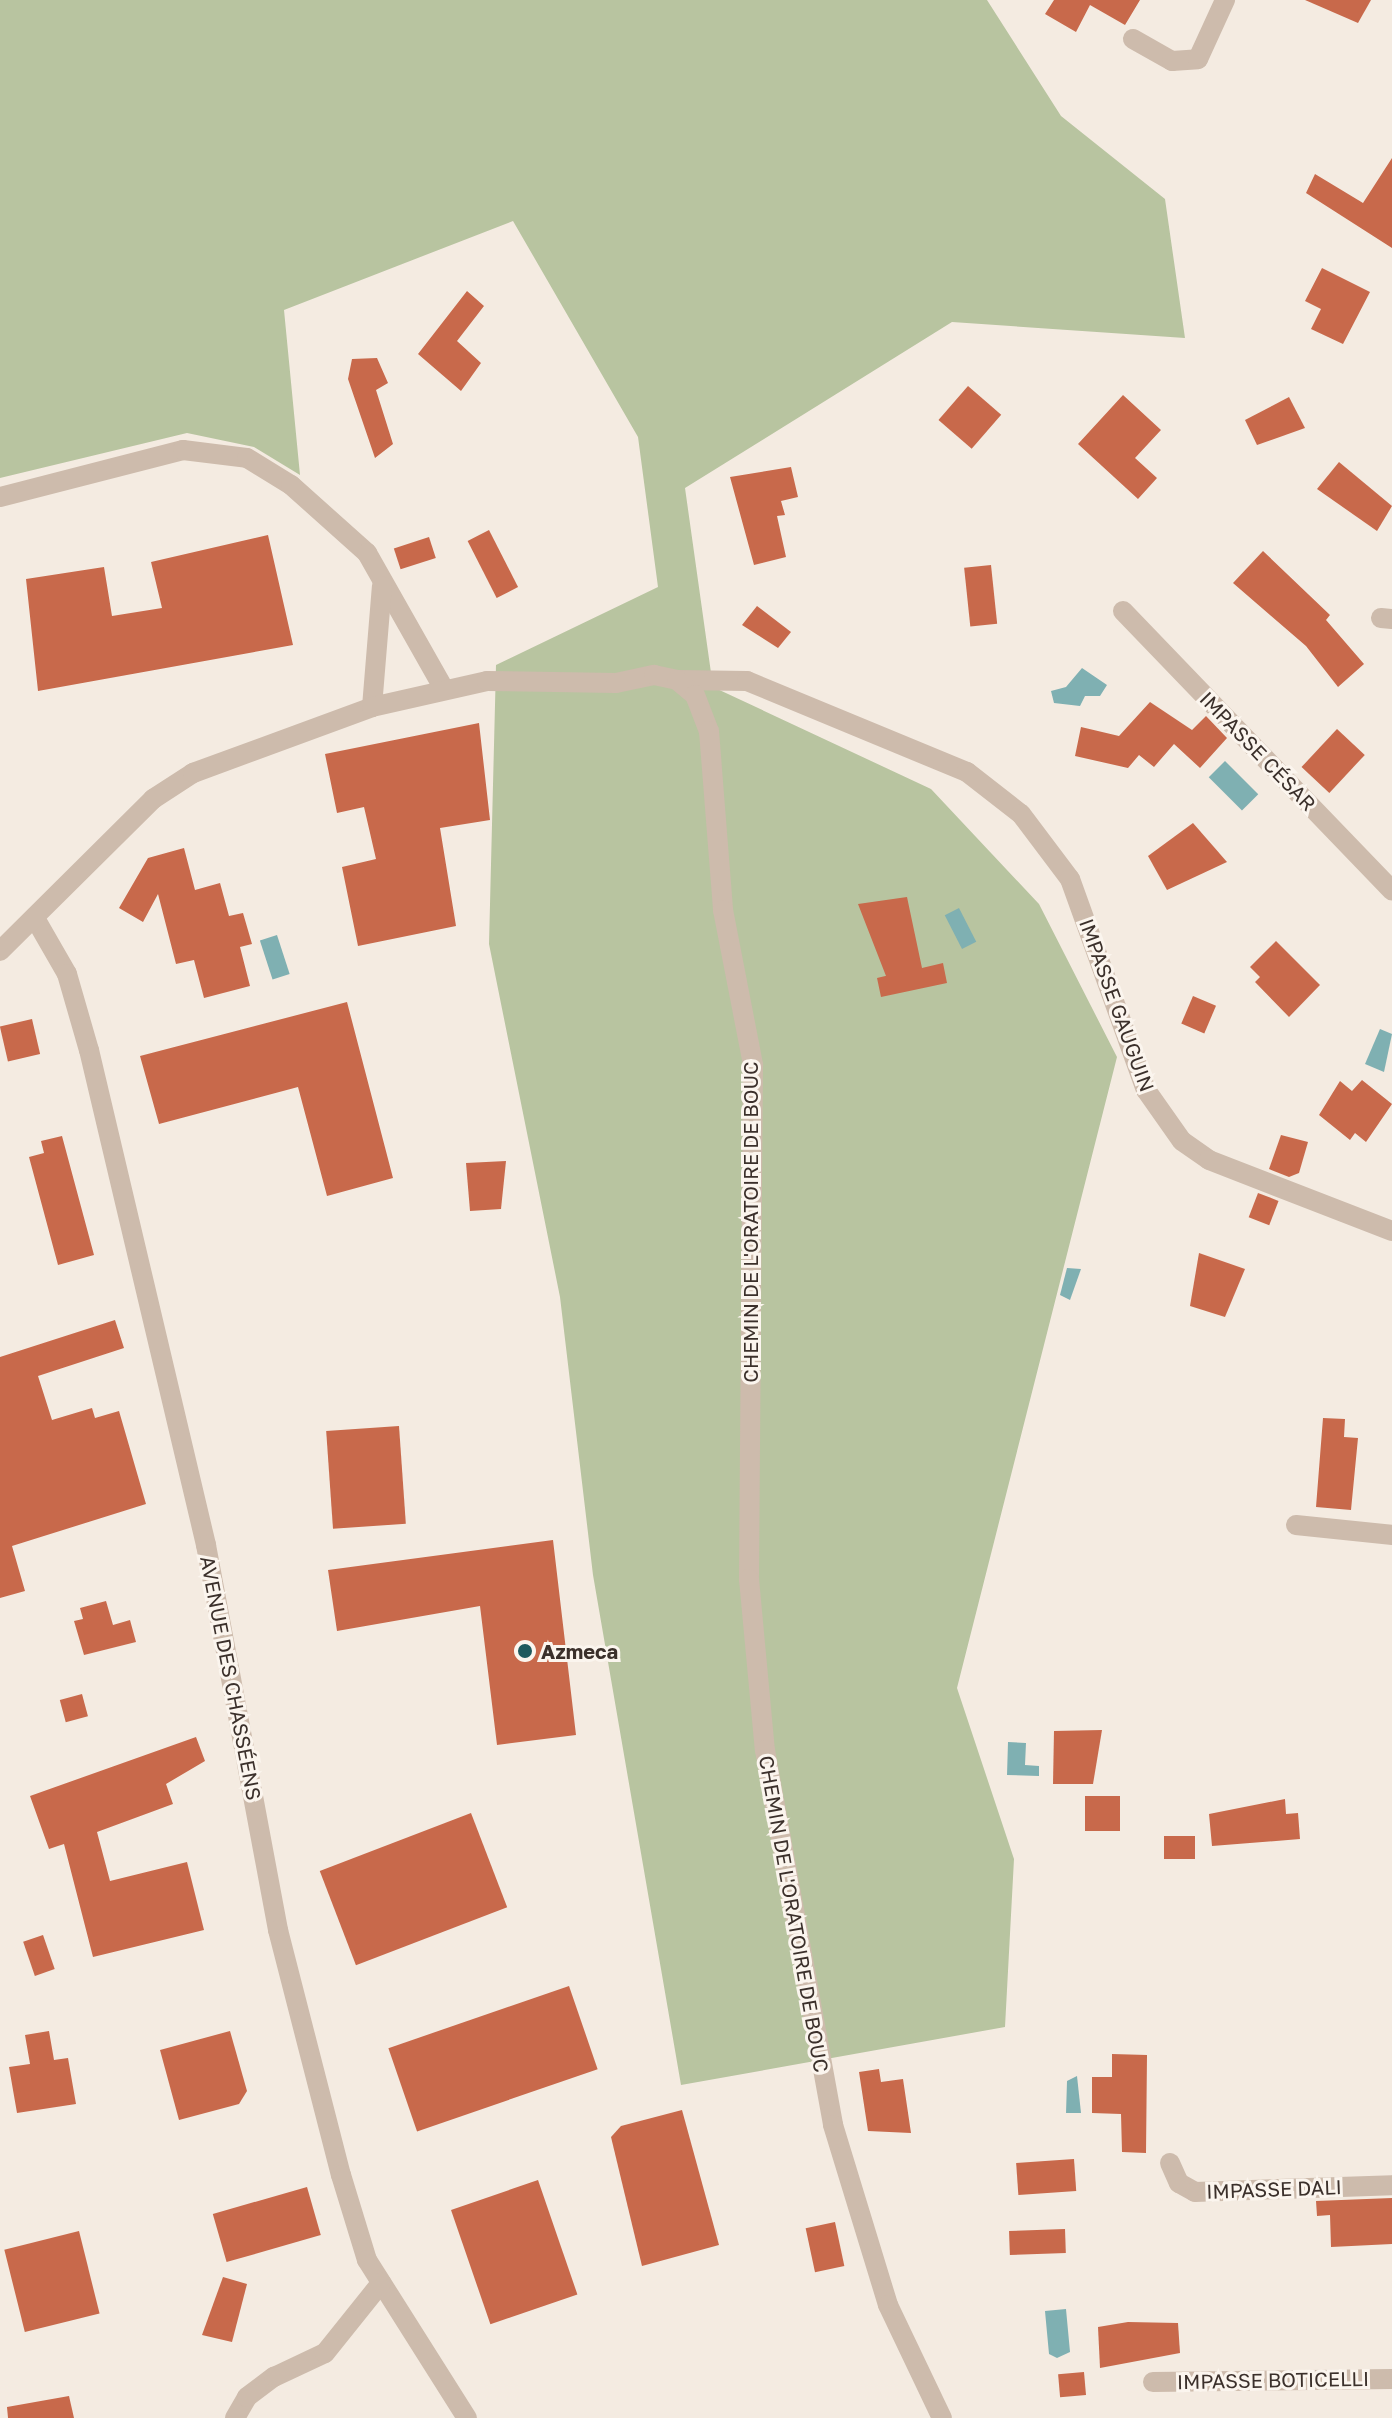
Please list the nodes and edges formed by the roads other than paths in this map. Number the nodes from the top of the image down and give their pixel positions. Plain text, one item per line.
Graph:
1 (1225, 0) edge
2 (1133, 39) dead end
3 (0, 497) edge
4 (382, 586) junction
5 (1123, 611) dead end
6 (677, 680) junction
7 (444, 689) junction
8 (372, 707) junction
9 (1392, 891) edge
10 (36, 920) junction
11 (0, 951) edge
12 (1392, 1231) edge
13 (1296, 1525) dead end
14 (1392, 1535) edge
15 (1170, 2163) dead end
16 (1392, 2185) edge
17 (381, 2283) junction
18 (1392, 2379) edge
19 (1153, 2382) dead end
20 (235, 2418) edge
21 (467, 2418) edge
22 (942, 2418) edge

1 - 2 street
3 - 4 street
4 - 7 street
4 - 8 street
5 - 9 street, IMPASSE CÉSAR
6 - 7 street
6 - 12 street, IMPASSE GAUGUIN
6 - 22 street, CHEMIN DE L'ORATOIRE DE BOUC
7 - 8 street
8 - 10 street
10 - 11 street
10 - 17 street, AVENUE DES CHASSÉENS
13 - 14 street
15 - 16 street, IMPASSE DALI
17 - 20 street
17 - 21 street, AVENUE DES CHASSÉENS
18 - 19 street, IMPASSE BOTICELLI

